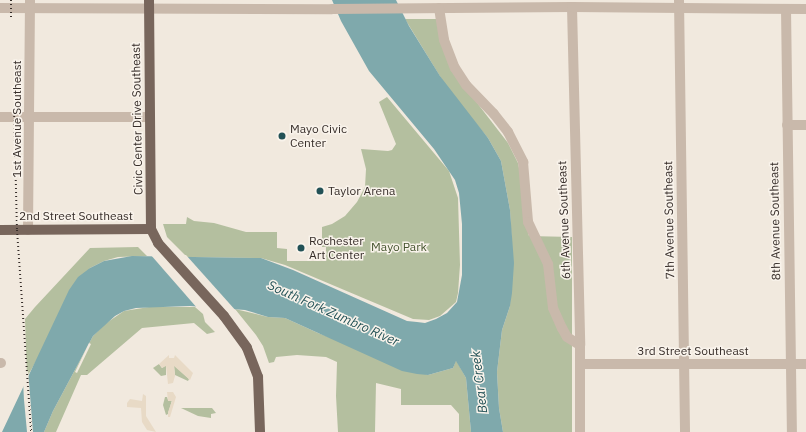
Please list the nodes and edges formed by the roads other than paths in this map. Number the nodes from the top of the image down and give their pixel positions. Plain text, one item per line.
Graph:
1 (30, 4) edge
2 (149, 4) edge
3 (679, 4) edge
4 (572, 7) junction
5 (0, 8) edge
6 (439, 8) junction
7 (786, 9) junction
8 (806, 9) edge
9 (0, 117) edge
10 (30, 117) junction
11 (150, 117) junction
12 (787, 125) junction
13 (806, 125) edge
14 (151, 229) junction
15 (0, 230) edge
16 (28, 230) junction
17 (580, 345) junction
18 (580, 364) junction
19 (684, 364) junction
20 (792, 364) junction
21 (806, 364) edge
22 (260, 432) edge
23 (580, 432) edge
24 (685, 432) edge
25 (792, 432) edge

1 - 2 street
1 - 5 street
1 - 10 street, 1st Avenue Southeast
2 - 6 street
2 - 11 main road, Civic Center Drive Southeast
3 - 4 street
3 - 7 street
3 - 19 street, 7th Avenue Southeast
4 - 6 street
4 - 17 street, 6th Avenue Southeast
6 - 17 street
7 - 8 street
7 - 12 street, 8th Avenue Southeast
9 - 10 street
10 - 11 street
10 - 16 street, 1st Avenue Southeast
11 - 14 main road, Civic Center Drive Southeast
12 - 13 street
12 - 20 street, 8th Avenue Southeast
14 - 16 main road, 2nd Street Southeast
14 - 22 main road
15 - 16 main road, 2nd Street Southeast
17 - 18 street, 6th Avenue Southeast
18 - 19 street, 3rd Street Southeast
18 - 23 street, 6th Avenue Southeast
19 - 20 street, 3rd Street Southeast
19 - 24 street, 7th Avenue Southeast
20 - 21 street, 3rd Street Southeast
20 - 25 street, 8th Avenue Southeast

